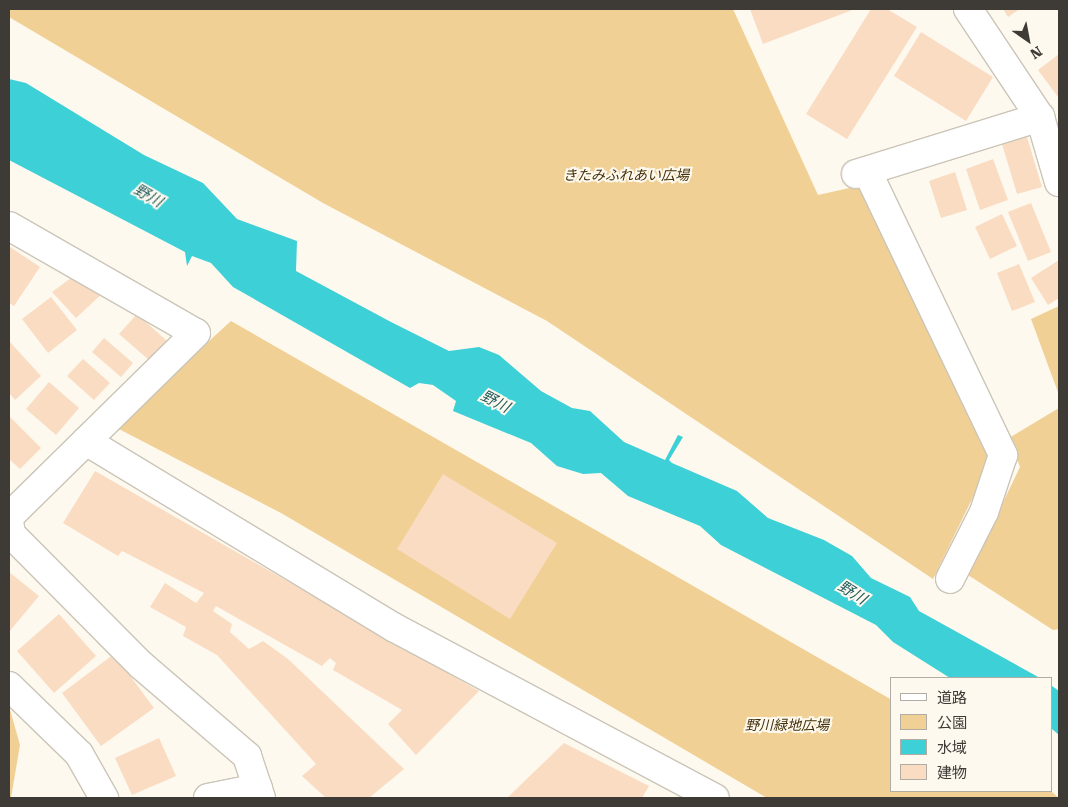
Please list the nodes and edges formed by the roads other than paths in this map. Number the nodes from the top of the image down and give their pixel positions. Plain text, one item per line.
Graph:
1 (968, 9) edge
2 (1040, 117) junction
3 (1059, 182) edge
4 (9, 226) edge
5 (86, 440) junction
6 (9, 517) edge
7 (9, 521) edge
8 (950, 579) dead end
9 (9, 686) edge
10 (260, 793) edge
11 (104, 798) edge
12 (208, 798) edge
13 (715, 798) edge

1 - 2 street
2 - 3 street
2 - 8 street
4 - 5 street
5 - 6 street
5 - 13 street
7 - 10 street
9 - 11 street
10 - 12 street

